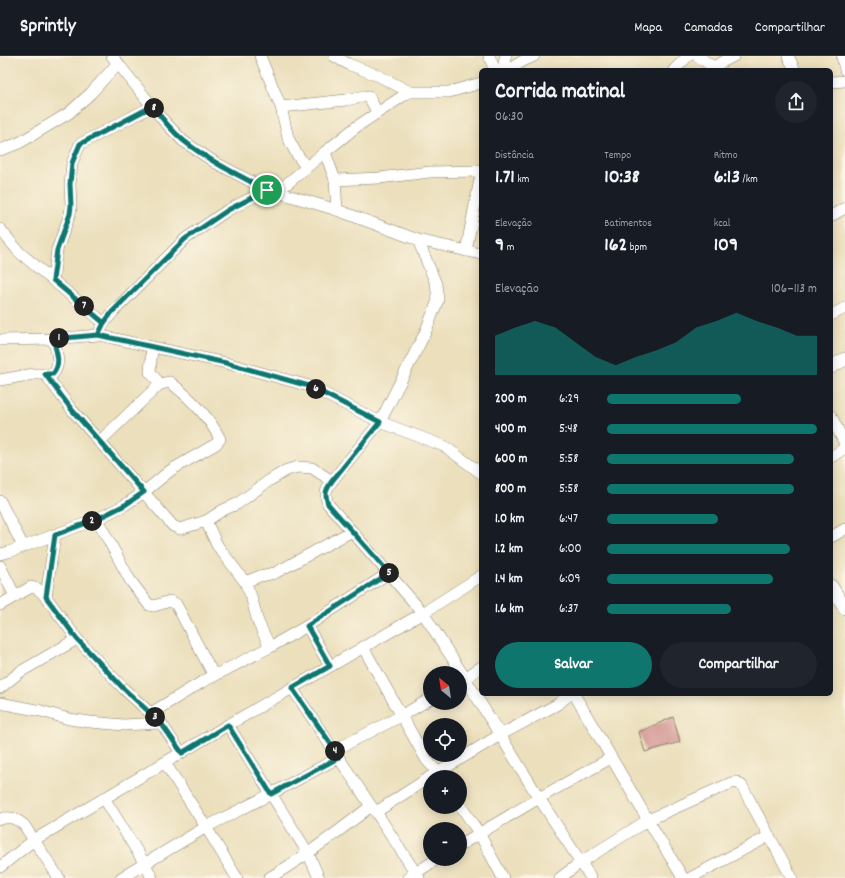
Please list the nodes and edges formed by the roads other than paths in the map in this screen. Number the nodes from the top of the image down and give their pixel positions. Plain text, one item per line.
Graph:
1 (260, 56) edge
2 (334, 56) edge
3 (489, 56) edge
4 (506, 56) edge
5 (534, 56) edge
6 (688, 56) edge
7 (698, 56) edge
8 (734, 56) edge
9 (788, 56) edge
10 (842, 56) edge
11 (115, 60) edge
12 (494, 68) edge
13 (503, 68) edge
14 (511, 68) edge
15 (676, 68) edge
16 (794, 68) edge
17 (845, 70) edge
18 (833, 82) edge
19 (845, 82) edge
20 (479, 84) edge
21 (410, 92) junction
22 (153, 106) junction
23 (281, 107) junction
24 (377, 112) junction
25 (0, 150) edge
26 (325, 152) junction
27 (306, 167) junction
28 (479, 171) edge
29 (334, 180) junction
30 (479, 184) edge
31 (272, 191) junction
32 (845, 208) edge
33 (337, 210) junction
34 (833, 215) edge
35 (0, 229) edge
36 (418, 240) junction
37 (466, 251) junction
38 (479, 254) edge
39 (53, 280) junction
40 (845, 308) edge
41 (833, 314) edge
42 (104, 323) junction
43 (98, 335) junction
44 (53, 339) junction
45 (0, 340) edge
46 (152, 347) junction
47 (845, 359) edge
48 (833, 366) edge
49 (45, 374) junction
50 (0, 380) edge
51 (160, 384) junction
52 (833, 420) edge
53 (380, 422) junction
54 (99, 442) junction
55 (845, 444) edge
56 (845, 448) edge
57 (833, 456) edge
58 (479, 472) edge
59 (332, 481) junction
60 (144, 492) junction
61 (0, 501) edge
62 (97, 519) junction
63 (206, 521) junction
64 (845, 529) edge
65 (352, 531) junction
66 (55, 535) junction
67 (833, 536) edge
68 (23, 546) junction
69 (0, 554) edge
70 (0, 566) edge
71 (389, 573) junction
72 (479, 577) edge
73 (245, 582) junction
74 (833, 589) edge
75 (15, 596) junction
76 (46, 597) junction
77 (0, 605) edge
78 (845, 608) edge
79 (423, 613) junction
80 (307, 626) junction
81 (77, 639) junction
82 (270, 647) junction
83 (363, 647) junction
84 (330, 666) junction
85 (455, 666) edge
86 (479, 668) edge
87 (214, 676) junction
88 (467, 677) edge
89 (467, 686) edge
90 (0, 688) edge
91 (292, 688) junction
92 (568, 696) edge
93 (575, 696) edge
94 (0, 703) edge
95 (423, 703) edge
96 (150, 713) junction
97 (401, 716) junction
98 (161, 723) junction
99 (228, 725) junction
100 (500, 735) junction
101 (182, 753) junction
102 (336, 754) junction
103 (611, 758) junction
104 (165, 763) junction
105 (433, 770) edge
106 (445, 770) edge
107 (423, 782) edge
108 (271, 794) junction
109 (104, 798) junction
110 (539, 798) junction
111 (374, 809) junction
112 (466, 814) edge
113 (0, 819) edge
114 (648, 820) junction
115 (206, 827) junction
116 (479, 834) junction
117 (769, 836) junction
118 (34, 840) junction
119 (467, 841) edge
120 (308, 853) junction
121 (581, 862) junction
122 (145, 864) junction
123 (428, 866) edge
124 (0, 867) edge
125 (414, 876) edge
126 (59, 878) edge
127 (121, 878) edge
128 (152, 878) edge
129 (237, 878) edge
130 (269, 878) edge
131 (319, 878) edge
132 (503, 878) edge
133 (560, 878) edge
134 (591, 878) edge
135 (683, 878) edge
136 (690, 878) edge
137 (792, 878) edge

1 - 23 street
2 - 21 street
3 - 12 street
4 - 13 street
5 - 14 street
6 - 15 street
7 - 8 street
9 - 16 street
10 - 17 street
11 - 22 street
11 - 25 street
18 - 19 street
20 - 21 street
21 - 24 street
22 - 31 street
22 - 39 street
23 - 24 street
23 - 27 street
24 - 26 street
26 - 27 street
26 - 29 street
27 - 31 street
28 - 29 street
29 - 33 street
30 - 37 street
31 - 33 street
31 - 42 street
32 - 34 street
33 - 36 street
35 - 39 street
36 - 37 street
36 - 53 street
37 - 38 street
39 - 42 street
40 - 41 street
42 - 43 street
43 - 44 street
43 - 46 street
44 - 45 street
44 - 49 street
46 - 51 street
46 - 53 street
47 - 48 street
49 - 50 street
49 - 54 street
51 - 54 street
51 - 60 street
52 - 55 street
53 - 58 street
53 - 59 street
54 - 60 street
56 - 57 street
59 - 63 street
59 - 65 street
60 - 62 street
60 - 63 street
61 - 68 street
62 - 66 street
62 - 87 street
63 - 73 street
64 - 67 street
65 - 71 street
65 - 73 street
66 - 68 street
66 - 76 street
68 - 69 street
70 - 75 street
71 - 79 street
71 - 80 street
72 - 79 street
73 - 82 street
74 - 78 street
75 - 76 street
75 - 77 street
76 - 81 street
79 - 83 street
79 - 85 street
80 - 82 street
80 - 84 street
81 - 90 street
81 - 96 street
82 - 87 street
83 - 84 street
83 - 97 street
84 - 91 street
86 - 88 street
87 - 96 street
89 - 100 street
91 - 99 street
91 - 102 street
92 - 100 street
93 - 103 street
94 - 98 street
95 - 97 street
96 - 98 street
97 - 102 street
97 - 105 street
98 - 101 street
99 - 101 street
99 - 108 street
100 - 106 street
100 - 110 street
101 - 104 street
102 - 108 street
102 - 111 street
103 - 110 street
103 - 114 street
104 - 109 street
104 - 115 street
107 - 111 street
108 - 115 street
108 - 120 street
109 - 118 street
109 - 122 street
110 - 116 street
110 - 121 street
111 - 120 street
111 - 125 street
112 - 116 street
113 - 118 street
114 - 117 street
114 - 121 street
114 - 135 street
115 - 122 street
115 - 129 street
116 - 119 street
116 - 132 street
117 - 136 street
117 - 137 street
118 - 124 street
118 - 126 street
120 - 130 street
120 - 131 street
121 - 133 street
121 - 134 street
122 - 127 street
122 - 128 street
123 - 125 street

